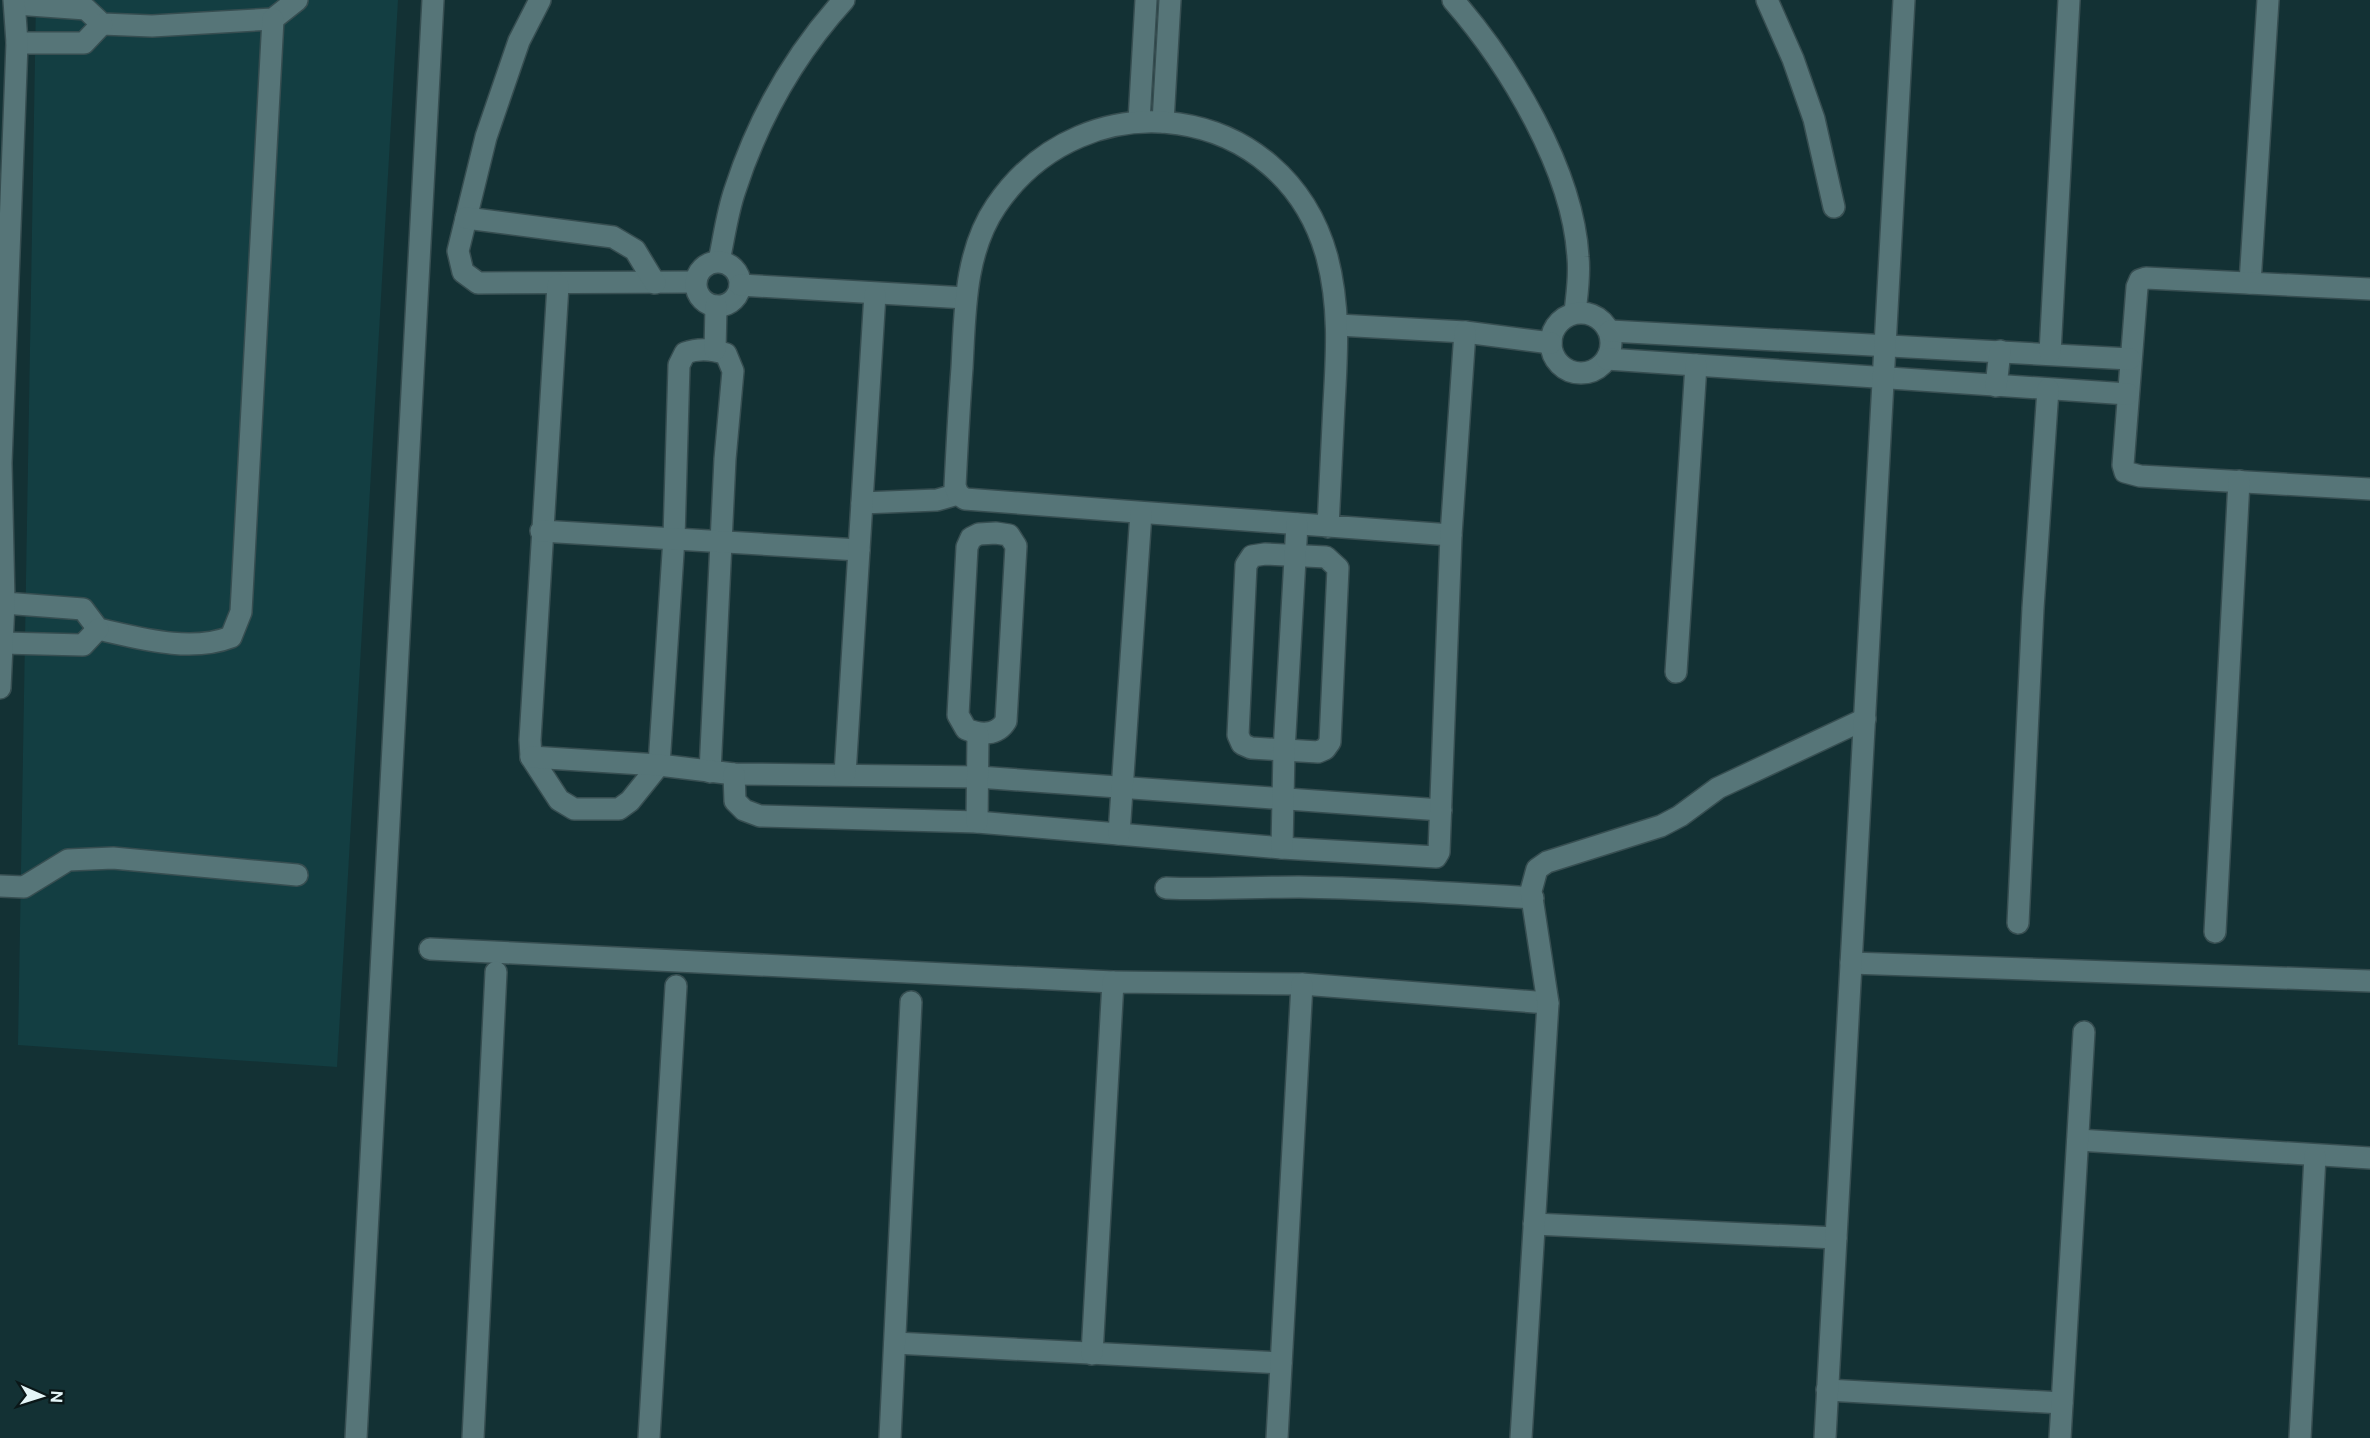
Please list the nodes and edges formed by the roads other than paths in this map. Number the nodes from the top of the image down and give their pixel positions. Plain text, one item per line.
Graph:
1 (297, 0) edge
2 (433, 0) edge
3 (540, 0) edge
4 (844, 0) edge
5 (1146, 0) edge
6 (1170, 0) edge
7 (1453, 0) edge
8 (1767, 0) edge
9 (1905, 0) edge
10 (2070, 0) edge
11 (2268, 0) edge
12 (15, 2) edge
13 (273, 19) junction
14 (102, 24) junction
15 (17, 43) junction
16 (1139, 121) junction
17 (1163, 122) junction
18 (1834, 207) dead end
19 (466, 218) junction
20 (719, 261) junction
21 (696, 282) junction
22 (655, 283) junction
23 (2250, 283) junction
24 (558, 285) junction
25 (740, 285) junction
26 (2370, 289) edge
27 (875, 294) junction
28 (966, 298) junction
29 (716, 306) junction
30 (1575, 312) junction
31 (3, 315) edge
32 (1338, 324) junction
33 (1610, 331) junction
34 (1465, 333) junction
35 (1551, 343) junction
36 (1885, 345) junction
37 (715, 350) junction
38 (2000, 351) junction
39 (2050, 353) junction
40 (2130, 358) junction
41 (1607, 359) junction
42 (1696, 365) junction
43 (1884, 380) junction
44 (1996, 386) junction
45 (2048, 390) junction
46 (2128, 394) junction
47 (2239, 481) junction
48 (2370, 489) edge
49 (958, 494) junction
50 (995, 501) junction
51 (862, 503) junction
52 (1141, 513) junction
53 (1297, 524) junction
54 (1328, 526) junction
55 (541, 531) junction
56 (996, 533) junction
57 (1451, 535) junction
58 (674, 538) junction
59 (721, 542) junction
60 (859, 550) junction
61 (1295, 556) junction
62 (4, 603) junction
63 (98, 629) junction
64 (3, 643) junction
65 (1676, 672) dead end
66 (0, 688) edge
67 (1865, 719) junction
68 (978, 735) junction
69 (1284, 751) junction
70 (531, 757) junction
71 (659, 765) junction
72 (710, 771) junction
73 (734, 774) junction
74 (845, 774) junction
75 (978, 777) junction
76 (1122, 788) junction
77 (1282, 799) junction
78 (1441, 810) junction
79 (977, 822) junction
80 (1119, 834) junction
81 (1282, 848) junction
82 (297, 875) dead end
83 (0, 886) edge
84 (1166, 888) dead end
85 (1533, 898) junction
86 (2018, 923) dead end
87 (2215, 932) dead end
88 (430, 949) dead end
89 (1851, 963) junction
90 (496, 972) dead end
91 (2370, 981) edge
92 (1113, 982) junction
93 (1302, 984) junction
94 (676, 986) dead end
95 (911, 1002) dead end
96 (1548, 1003) junction
97 (2084, 1032) dead end
98 (2078, 1140) junction
99 (2315, 1156) junction
100 (2370, 1158) edge
101 (1534, 1224) junction
102 (1836, 1238) junction
103 (895, 1343) junction
104 (1092, 1354) junction
105 (1281, 1363) junction
106 (1827, 1390) junction
107 (2062, 1403) junction
108 (356, 1438) edge
109 (472, 1438) edge
110 (649, 1438) edge
111 (890, 1438) edge
112 (1277, 1438) edge
113 (1521, 1438) edge
114 (1825, 1438) edge
115 (2060, 1438) edge
116 (2300, 1438) edge

1 - 13 street
2 - 108 street
3 - 19 street
4 - 20 street
5 - 16 street
6 - 17 street
7 - 30 street
8 - 18 street
9 - 36 street
10 - 39 street
11 - 23 street
12 - 14 street
12 - 15 street
13 - 14 street
13 - 63 street
14 - 15 street
15 - 31 street
16 - 17 street
16 - 28 street
17 - 32 street
19 - 22 street
19 - 24 street
20 - 21 street
20 - 25 street
21 - 22 street
21 - 29 street
22 - 24 street
23 - 26 street
23 - 40 street
24 - 55 street
25 - 27 street
25 - 29 street
27 - 28 street
27 - 51 street
28 - 49 street
29 - 37 street
30 - 33 street
30 - 35 street
31 - 62 street
32 - 34 street
32 - 54 street
33 - 36 street
33 - 41 street
34 - 35 street
34 - 57 street
35 - 41 street
36 - 38 street
36 - 43 street
37 - 58 street
37 - 59 street
38 - 39 street
38 - 44 street
39 - 40 street
40 - 46 street
41 - 42 street
42 - 43 street
42 - 65 street
43 - 44 street
43 - 67 street
44 - 45 street
45 - 46 street
45 - 86 street
46 - 47 street
47 - 48 street
47 - 87 street
49 - 50 street
49 - 51 street
50 - 52 street
50 - 56 street
51 - 60 street
52 - 53 street
52 - 76 street
53 - 54 street
53 - 61 street
54 - 57 street
55 - 58 street
55 - 70 street
56 - 68 street
56 - 68 street
57 - 78 street
58 - 59 street
58 - 71 street
59 - 60 street
59 - 72 street
60 - 74 street
61 - 69 street
61 - 69 street
61 - 69 street
62 - 63 street
62 - 64 street
63 - 64 street
64 - 66 street
67 - 85 street
67 - 89 street
68 - 75 street
69 - 77 street
70 - 71 street
70 - 71 street
71 - 72 street
72 - 73 street
73 - 74 street
73 - 79 street
74 - 75 street
75 - 76 street
75 - 79 street
76 - 77 street
76 - 80 street
77 - 78 street
77 - 81 street
78 - 81 street
79 - 80 street
80 - 81 street
82 - 83 street
84 - 85 street
85 - 96 street
88 - 92 street
89 - 91 street
89 - 102 street
90 - 109 street
92 - 93 street
92 - 104 street
93 - 96 street
93 - 105 street
94 - 110 street
95 - 103 street
96 - 101 street
97 - 98 street
98 - 99 street
98 - 107 street
99 - 100 street
99 - 116 street
101 - 102 street
101 - 113 street
102 - 106 street
103 - 104 street
103 - 111 street
104 - 105 street
105 - 112 street
106 - 107 street
106 - 114 street
107 - 115 street

